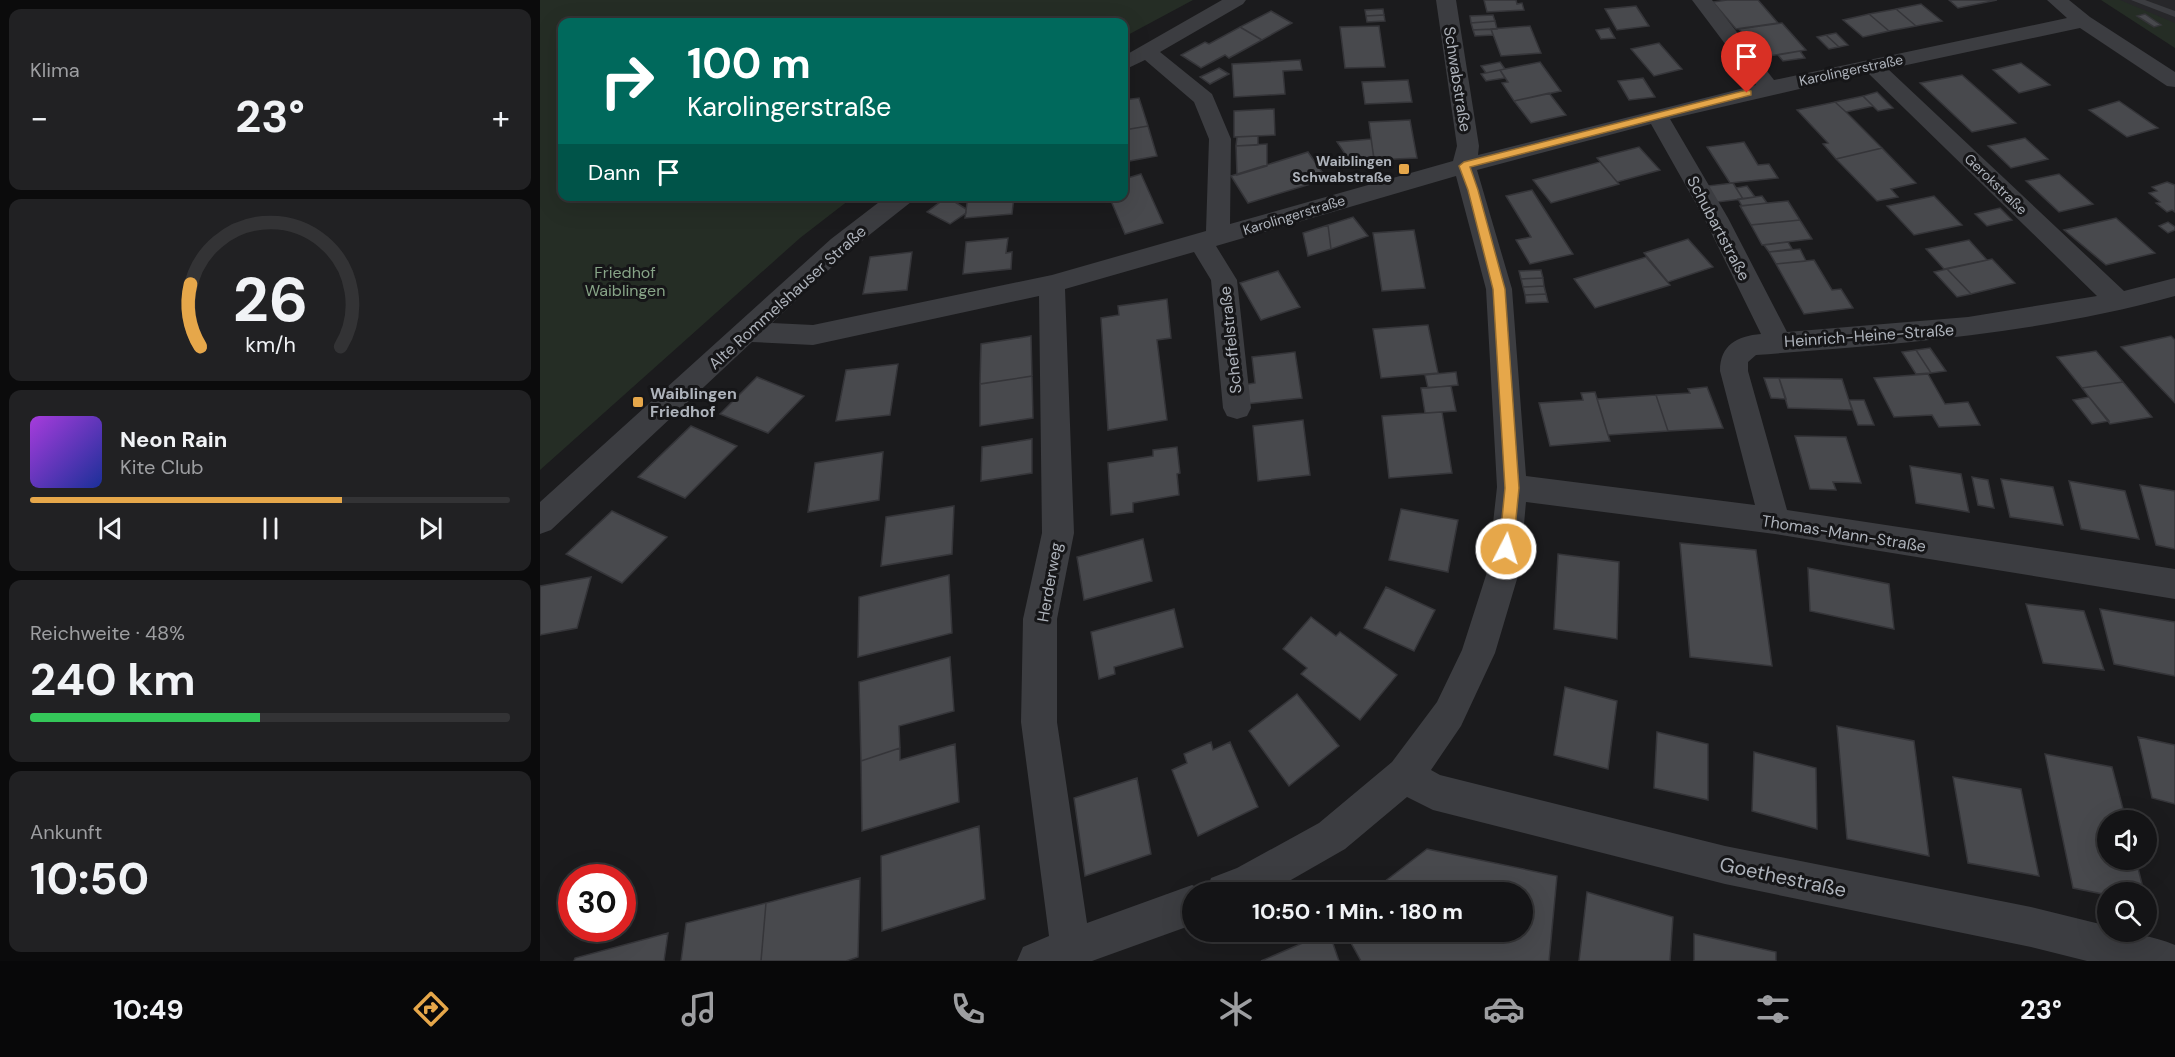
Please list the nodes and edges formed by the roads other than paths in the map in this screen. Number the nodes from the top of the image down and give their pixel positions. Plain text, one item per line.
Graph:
1 (1236, 0) edge
2 (1446, 0) edge
3 (1702, 0) edge
4 (2057, 0) edge
5 (2136, 0) edge
6 (2147, 0) edge
7 (2175, 14) edge
8 (2083, 21) junction
9 (1147, 51) junction
10 (1128, 62) edge
11 (1873, 66) junction
12 (2175, 81) edge
13 (1770, 88) junction
14 (1657, 115) junction
15 (1464, 166) junction
16 (897, 201) edge
17 (1209, 240) junction
18 (1052, 284) junction
19 (2175, 287) edge
20 (2119, 302) junction
21 (747, 332) junction
22 (1779, 342) junction
23 (1237, 408) dead end
24 (1512, 488) junction
25 (540, 521) edge
26 (1775, 521) junction
27 (2175, 584) edge
28 (1405, 776) junction
29 (1251, 882) edge
30 (1182, 908) edge
31 (1054, 955) edge
32 (2166, 961) edge

1 - 9 street
2 - 15 street, Schwabstraße
3 - 13 street
4 - 8 street
5 - 7 lane
6 - 7 lane
8 - 11 street, Karolingerstraße
8 - 12 street
9 - 10 street
9 - 17 street
11 - 13 street, Karolingerstraße
11 - 20 street, Gerokstraße
13 - 14 street, Karolingerstraße
14 - 15 street, Karolingerstraße
14 - 22 street, Schubartstraße
15 - 17 street, Karolingerstraße
15 - 24 street, Schwabstraße
16 - 21 street, Alte Rommelshauser Straße
17 - 18 street, Karolingerstraße
17 - 23 street, Scheffelstraße
18 - 21 street, Karolingerstraße
18 - 31 street, Herderweg
19 - 20 street, Heinrich-Heine-Straße
20 - 22 street, Heinrich-Heine-Straße
21 - 25 street, Alte Rommelshauser Straße
22 - 26 street, Heinrich-Heine-Straße
24 - 26 street, Thomas-Mann-Straße
24 - 28 street, Schwabstraße
26 - 27 street, Thomas-Mann-Straße
28 - 29 street, Schwabstraße
28 - 32 street, Goethestraße
30 - 31 street

